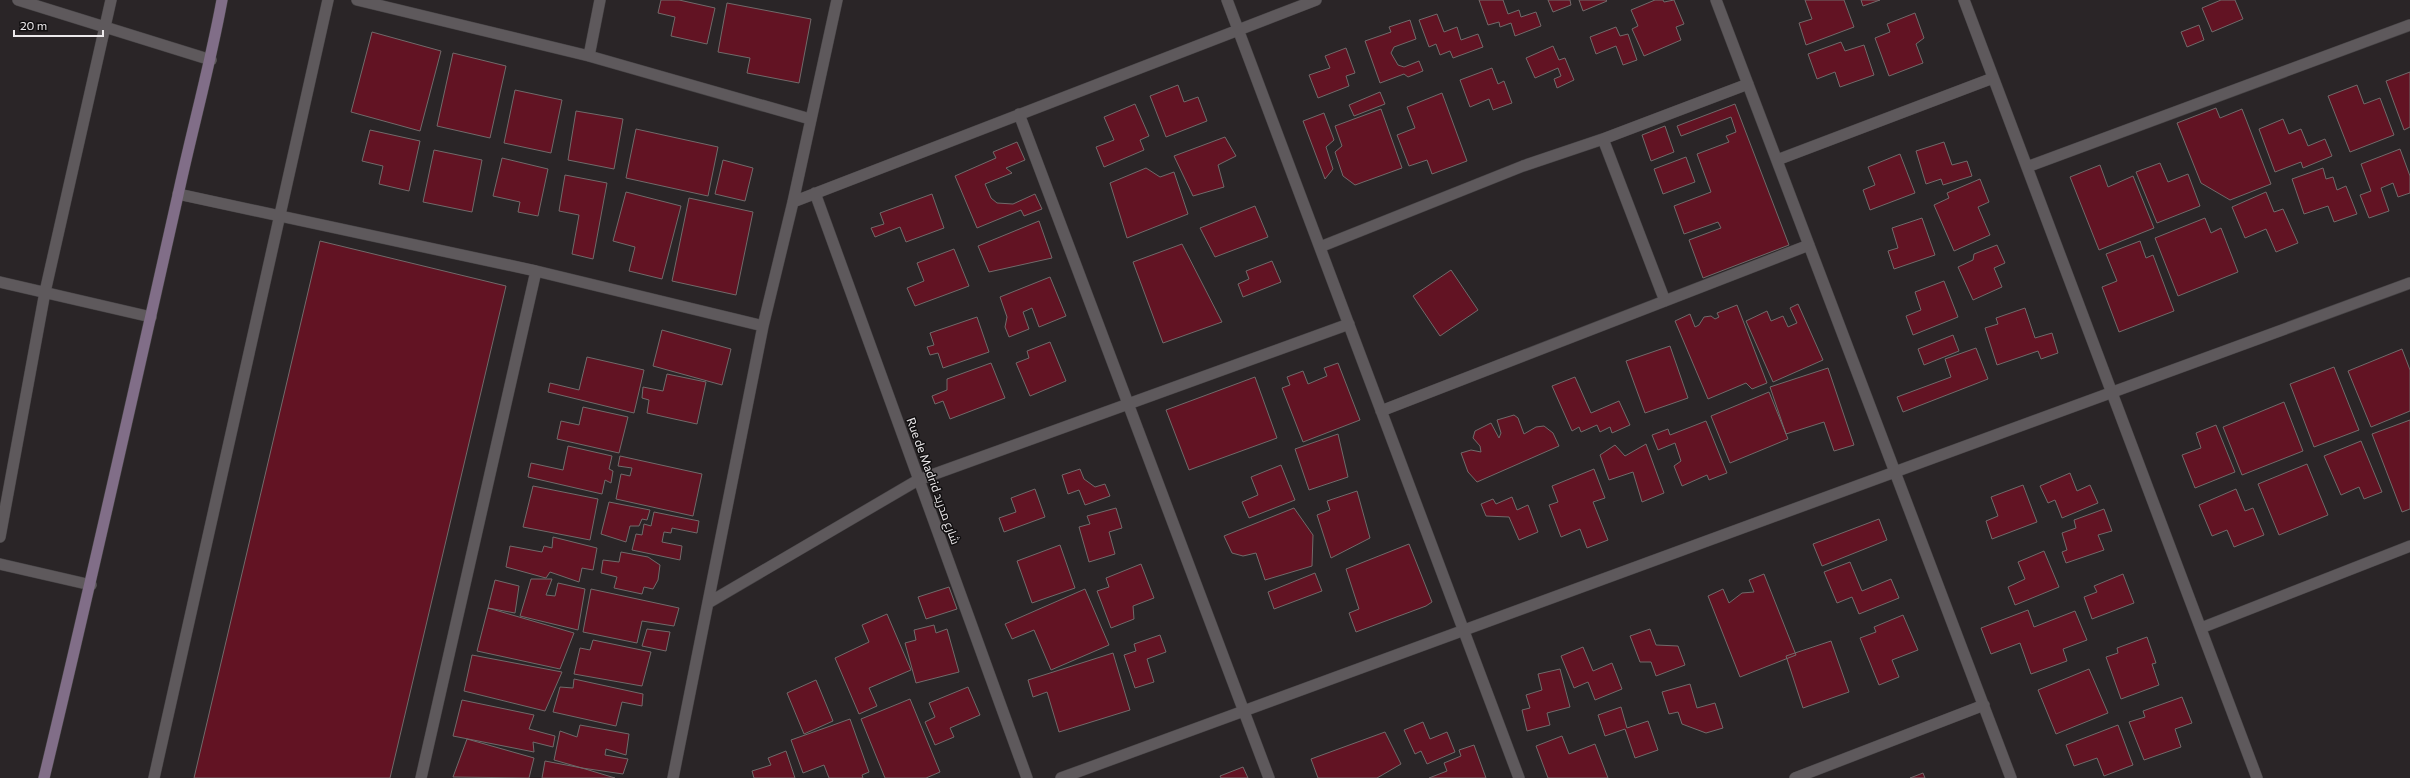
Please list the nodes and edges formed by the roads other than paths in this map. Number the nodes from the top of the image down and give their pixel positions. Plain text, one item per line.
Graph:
1 (18, 0) edge
2 (111, 0) edge
3 (222, 0) edge
4 (328, 0) edge
5 (357, 0) edge
6 (600, 0) edge
7 (837, 0) edge
8 (1227, 0) edge
9 (1316, 0) edge
10 (1716, 0) edge
11 (1976, 0) edge
12 (1965, 2) edge
13 (2410, 25) edge
14 (105, 27) junction
15 (1239, 30) junction
16 (589, 56) junction
17 (211, 60) junction
18 (1993, 78) junction
19 (1748, 84) junction
20 (1020, 114) junction
21 (810, 119) junction
22 (1603, 139) junction
23 (1777, 160) junction
24 (2027, 167) junction
25 (814, 193) junction
26 (178, 194) junction
27 (793, 202) junction
28 (281, 216) junction
29 (1809, 245) junction
30 (1320, 247) junction
31 (536, 271) junction
32 (0, 282) edge
33 (2410, 283) edge
34 (45, 292) junction
35 (1664, 301) junction
36 (151, 317) junction
37 (1349, 324) junction
38 (762, 326) junction
39 (2112, 392) junction
40 (1128, 403) junction
41 (1381, 411) junction
42 (1895, 472) junction
43 (918, 480) junction
44 (0, 537) edge
45 (2410, 546) edge
46 (0, 564) edge
47 (91, 585) junction
48 (708, 603) junction
49 (2201, 628) junction
50 (1463, 631) junction
51 (1984, 705) junction
52 (1244, 712) junction
53 (2254, 777) edge
54 (44, 778) edge
55 (154, 778) edge
56 (421, 778) edge
57 (673, 778) edge
58 (1027, 778) edge
59 (1061, 778) edge
60 (1269, 778) edge
61 (1519, 778) edge
62 (1794, 778) edge
63 (2011, 778) edge

1 - 14 street
2 - 14 street
3 - 17 main road
4 - 28 street
5 - 16 street
6 - 16 street
7 - 21 street
8 - 15 street
9 - 15 street
10 - 19 street
11 - 12 street
12 - 18 street
13 - 24 street
14 - 17 street
14 - 34 street
15 - 20 street
15 - 30 street
16 - 21 street
17 - 26 main road
18 - 23 street
18 - 24 street
19 - 22 street
19 - 23 street
20 - 25 street
20 - 40 street
21 - 27 street
22 - 30 street
22 - 35 street
23 - 29 street
24 - 39 street
25 - 27 street
25 - 43 street, Rue de Madrid شارع مدريد
26 - 28 street
26 - 36 main road
27 - 38 street
28 - 31 street
28 - 55 street
29 - 35 street
29 - 42 street
30 - 37 street
31 - 38 street
31 - 56 street
32 - 34 street
33 - 39 street
34 - 36 street
34 - 44 street
35 - 41 street
36 - 47 main road
37 - 40 street
37 - 41 street
38 - 48 street
39 - 42 street
39 - 49 street
40 - 43 street
40 - 52 street
41 - 50 street
42 - 50 street
42 - 51 street
43 - 48 street
43 - 58 street, Rue de Madrid شارع مدريد
45 - 49 street
46 - 47 street
47 - 54 main road
48 - 57 street
49 - 53 street
50 - 52 street
50 - 61 street
51 - 62 street
51 - 63 street
52 - 59 street
52 - 60 street

